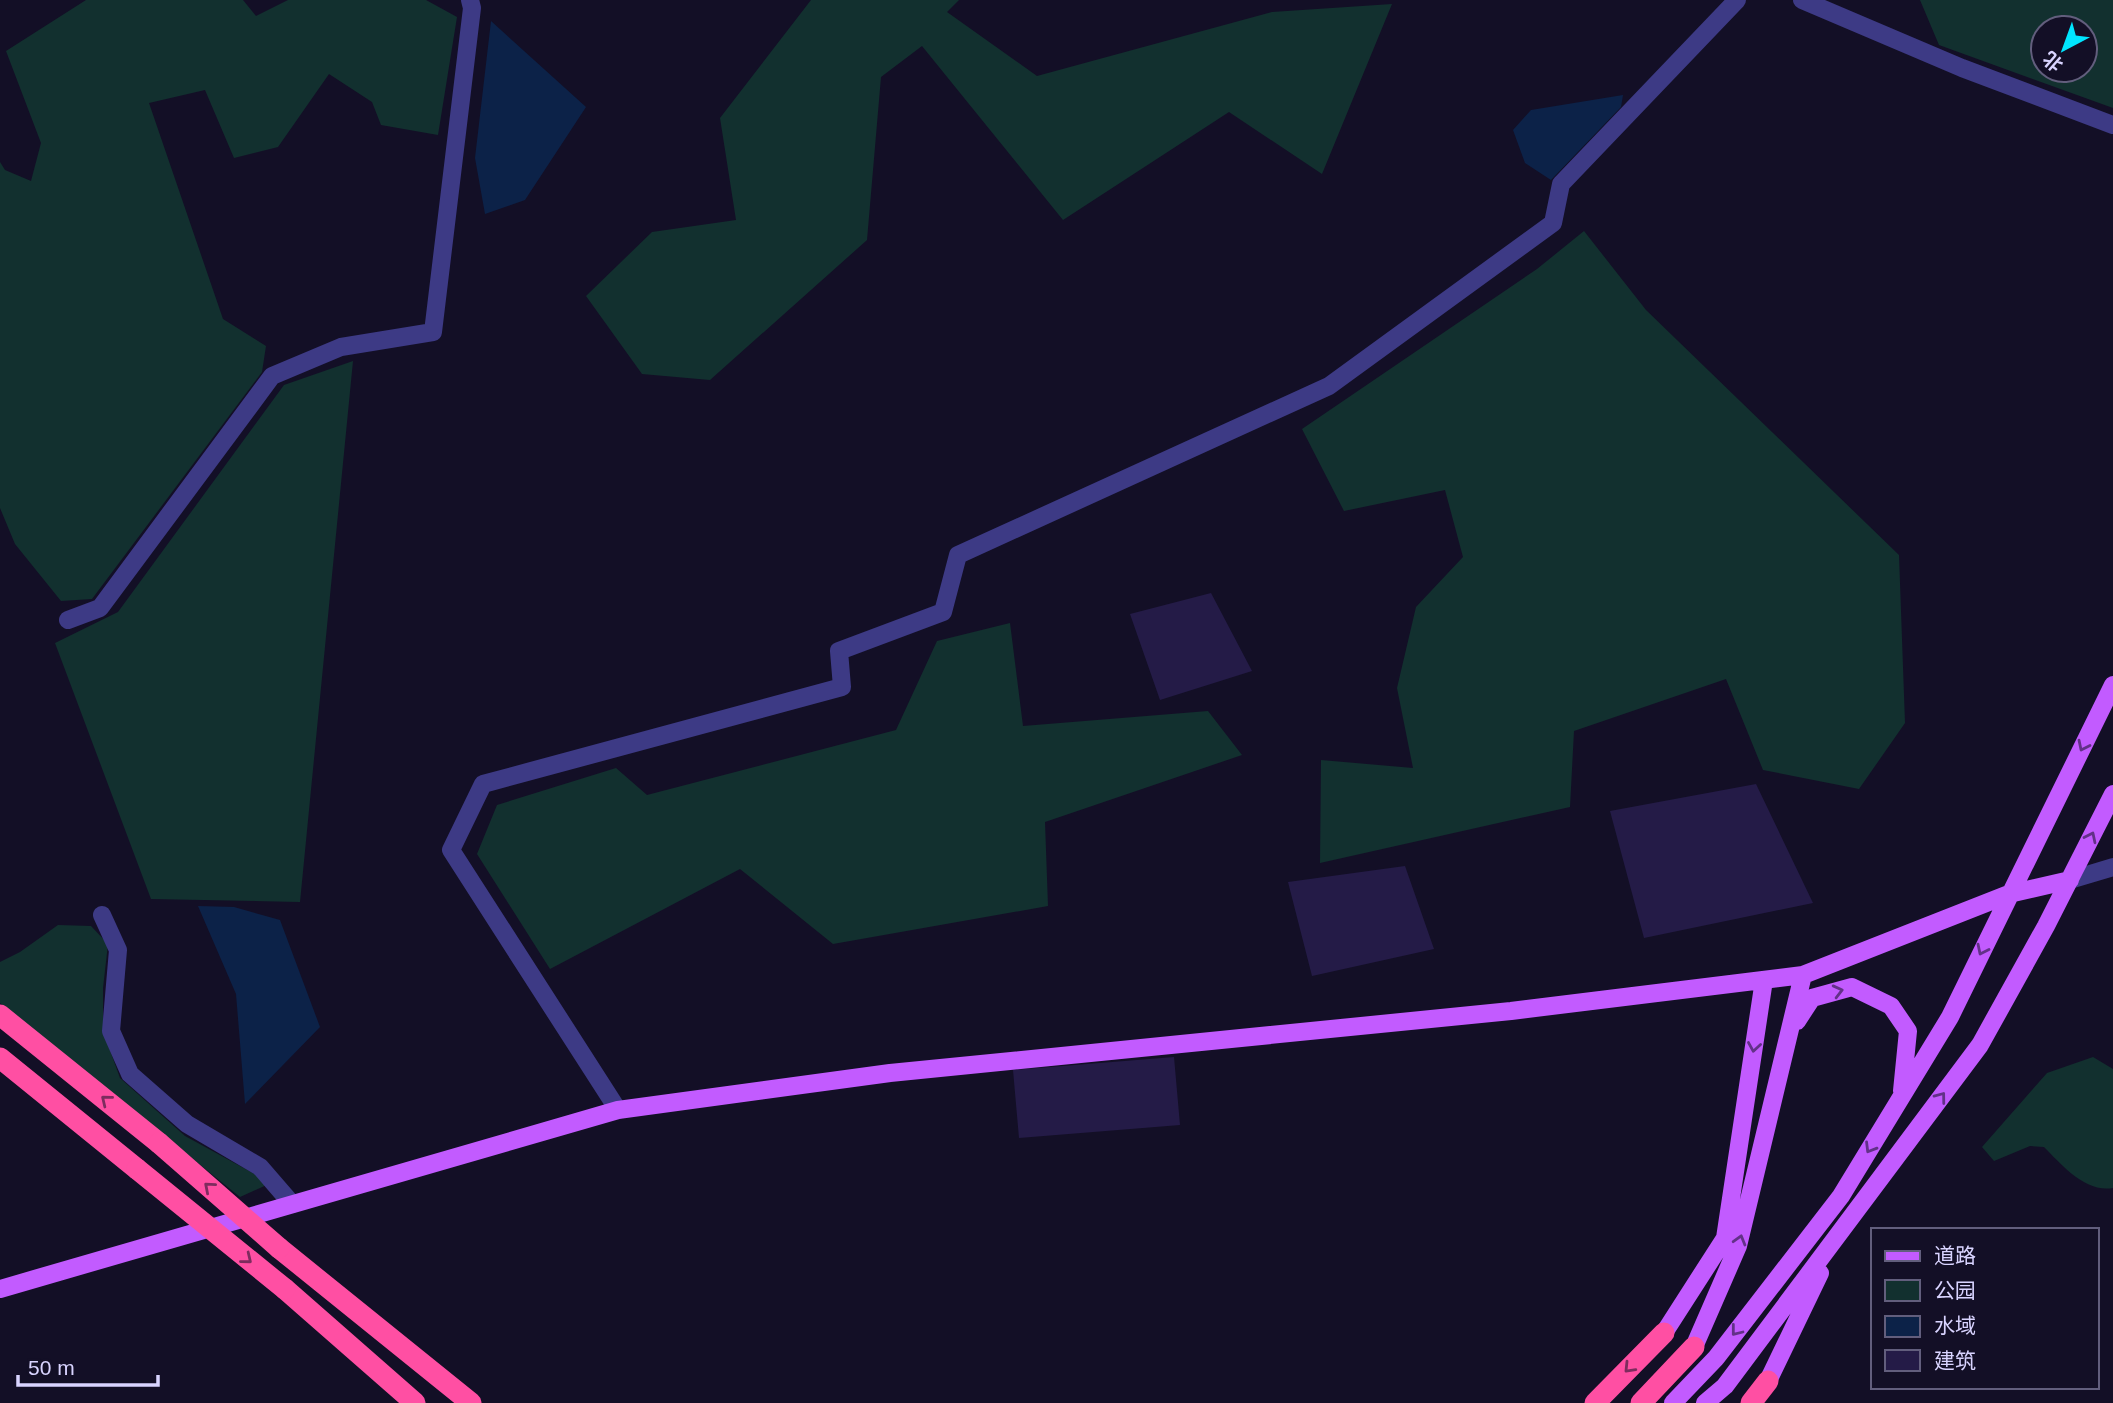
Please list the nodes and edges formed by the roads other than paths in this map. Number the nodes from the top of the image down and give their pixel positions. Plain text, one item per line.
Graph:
1 (470, 0) edge
2 (1737, 0) edge
3 (1802, 0) edge
4 (2113, 125) edge
5 (68, 620) dead end
6 (2113, 685) edge
7 (2113, 794) edge
8 (2113, 867) edge
9 (2070, 880) junction
10 (2009, 894) junction
11 (102, 915) dead end
12 (1803, 975) junction
13 (1764, 980) junction
14 (0, 1015) edge
15 (1789, 1032) junction
16 (0, 1058) edge
17 (1902, 1096) junction
18 (618, 1110) junction
19 (292, 1205) junction
20 (1837, 1238) junction
21 (279, 1248) junction
22 (0, 1289) edge
23 (285, 1289) junction
24 (1664, 1333) joint
25 (1694, 1348) joint
26 (1768, 1381) joint
27 (392, 1403) edge
28 (415, 1403) edge
29 (462, 1403) edge
30 (471, 1403) edge
31 (1595, 1403) edge
32 (1641, 1403) edge
33 (1673, 1403) edge
34 (1705, 1403) edge
35 (1751, 1403) edge

1 - 5 street
2 - 18 street
3 - 4 street
6 -> 10 main road
9 -> 7 main road
8 - 9 street
9 - 10 main road
20 -> 9 main road
10 - 12 main road
10 -> 17 main road
11 - 19 street
12 - 13 main road
12 - 15 main road
13 - 18 main road
13 -> 24 main road
21 -> 14 highway, bridge
15 -> 17 main road
25 -> 15 main road
16 -> 23 highway, bridge
17 -> 33 main road
18 - 19 main road
19 - 22 main road
20 - 26 main road
20 - 34 main road
21 - 29 highway
21 - 30 highway
23 - 27 highway
23 - 28 highway
24 -> 31 highway
25 - 32 highway
26 - 35 highway

